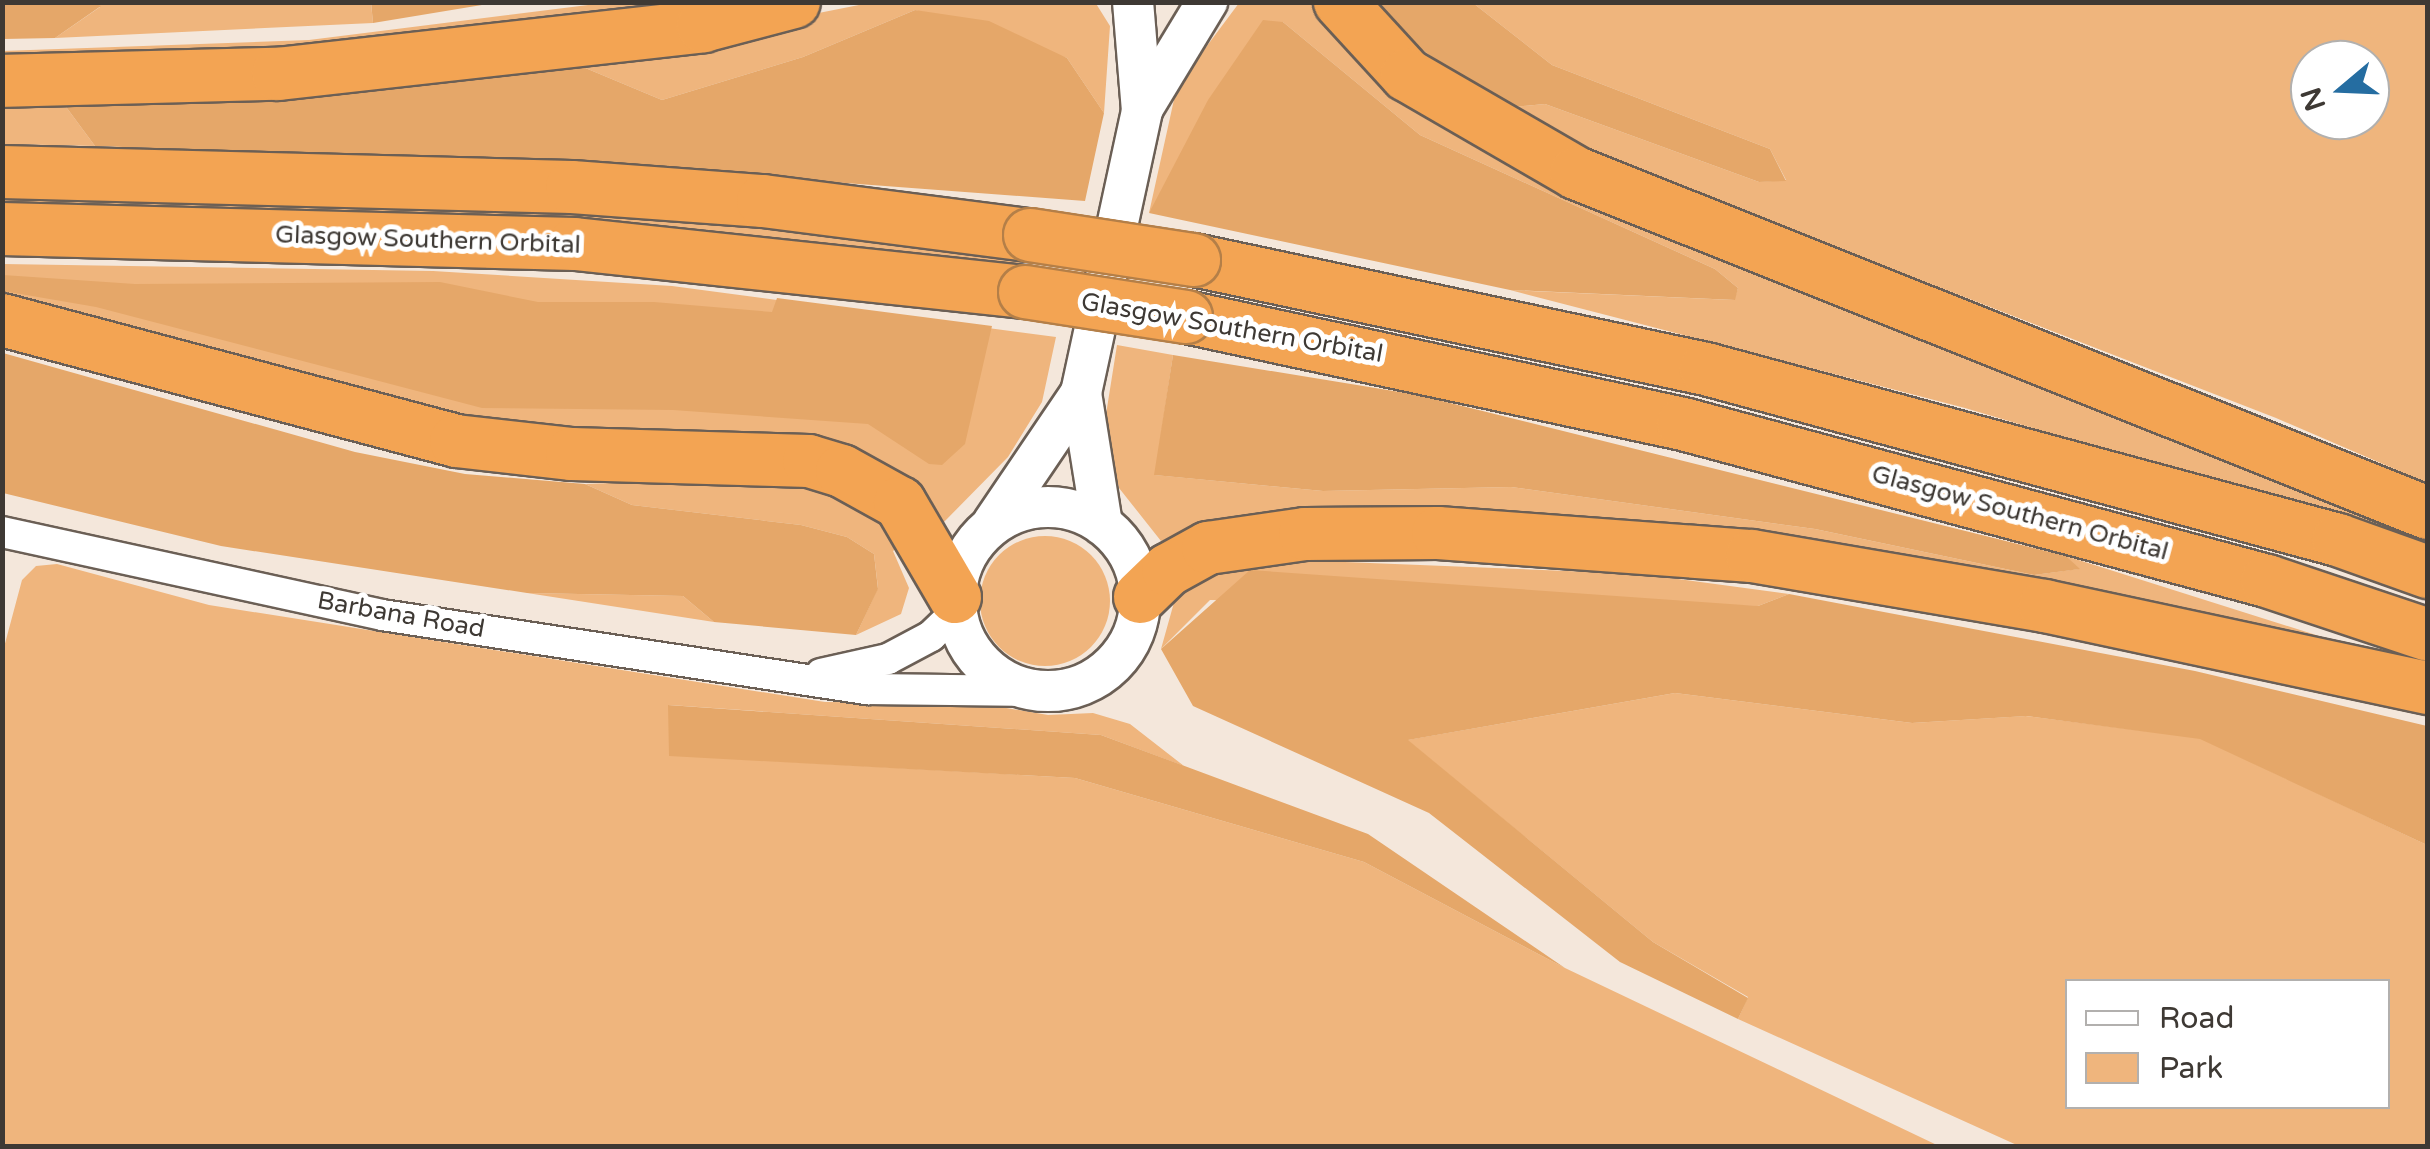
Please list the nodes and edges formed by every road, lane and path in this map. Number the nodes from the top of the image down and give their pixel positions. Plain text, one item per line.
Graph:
1 (794, 2) edge
2 (1133, 2) edge
3 (1206, 2) edge
4 (1340, 2) edge
5 (2, 81) edge
6 (1142, 111) junction
7 (2, 172) edge
8 (2, 229) edge
9 (2, 320) edge
10 (1081, 393) junction
11 (2428, 513) edge
12 (1102, 524) junction
13 (990, 526) junction
14 (4, 539) edge
15 (2428, 572) edge
16 (1140, 597) junction
17 (955, 604) junction
18 (2428, 635) edge
19 (803, 676) junction
20 (2428, 688) edge
21 (1035, 691) junction

1 - 5 highway
2 - 6 street
3 - 6 street
4 - 11 highway
6 - 10 street
7 - 15 highway, bridge
8 - 18 highway, Glasgow Southern Orbital, bridge
9 - 17 highway
10 - 12 street
10 - 13 street
12 - 13 street
12 - 16 street
13 - 17 street
14 - 19 street, Barbana Road
16 - 20 highway
16 - 21 street
17 - 19 street, Barbana Road
17 - 21 street
19 - 21 street, Barbana Road

